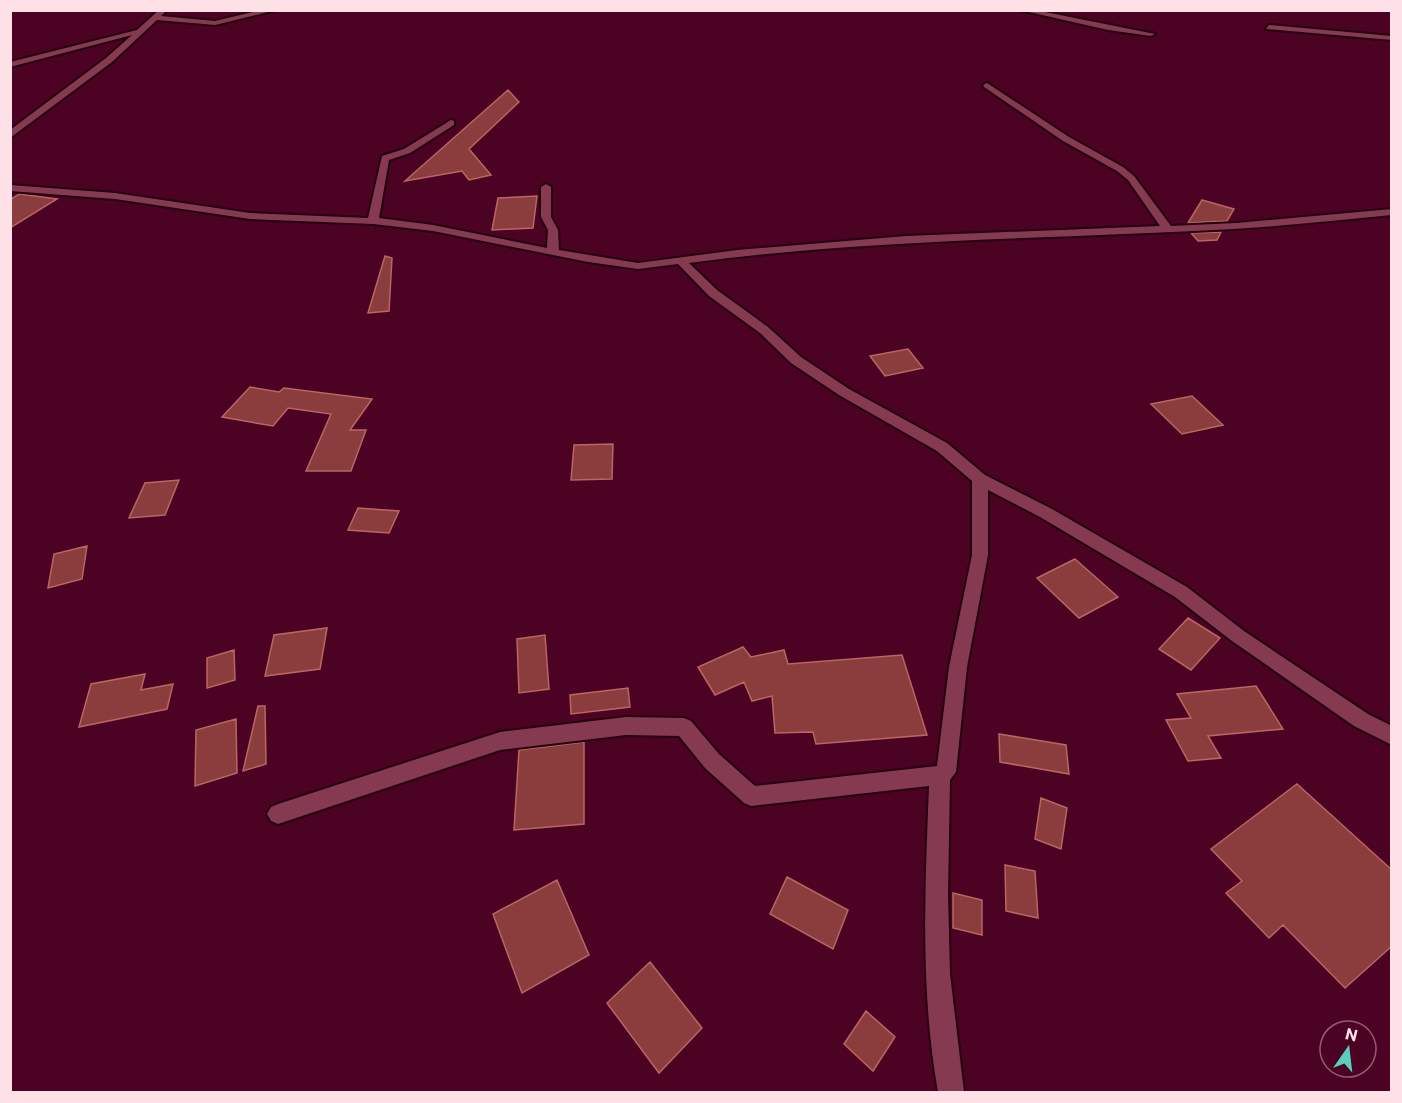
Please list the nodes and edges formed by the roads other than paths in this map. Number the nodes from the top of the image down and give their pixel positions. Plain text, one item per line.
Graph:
1 (164, 10) edge
2 (273, 10) edge
3 (1023, 10) edge
4 (155, 18) junction
5 (1269, 27) dead end
6 (139, 31) junction
7 (1151, 34) dead end
8 (1392, 38) edge
9 (10, 65) edge
10 (987, 85) dead end
11 (451, 123) dead end
12 (10, 135) edge
13 (546, 187) dead end
14 (10, 188) edge
15 (1392, 212) edge
16 (373, 220) junction
17 (1167, 228) junction
18 (553, 252) junction
19 (680, 260) junction
20 (980, 479) junction
21 (1392, 736) edge
22 (940, 775) junction
23 (278, 814) dead end
24 (951, 1092) edge

1 - 4 street
2 - 4 street
3 - 7 street
4 - 6 street
5 - 8 street
6 - 9 street
6 - 12 street
10 - 17 street
11 - 16 street
13 - 18 street
14 - 16 street
15 - 17 street
16 - 18 street
17 - 19 street
18 - 19 street
19 - 20 street
20 - 21 street
20 - 22 street
22 - 23 street
22 - 24 street

